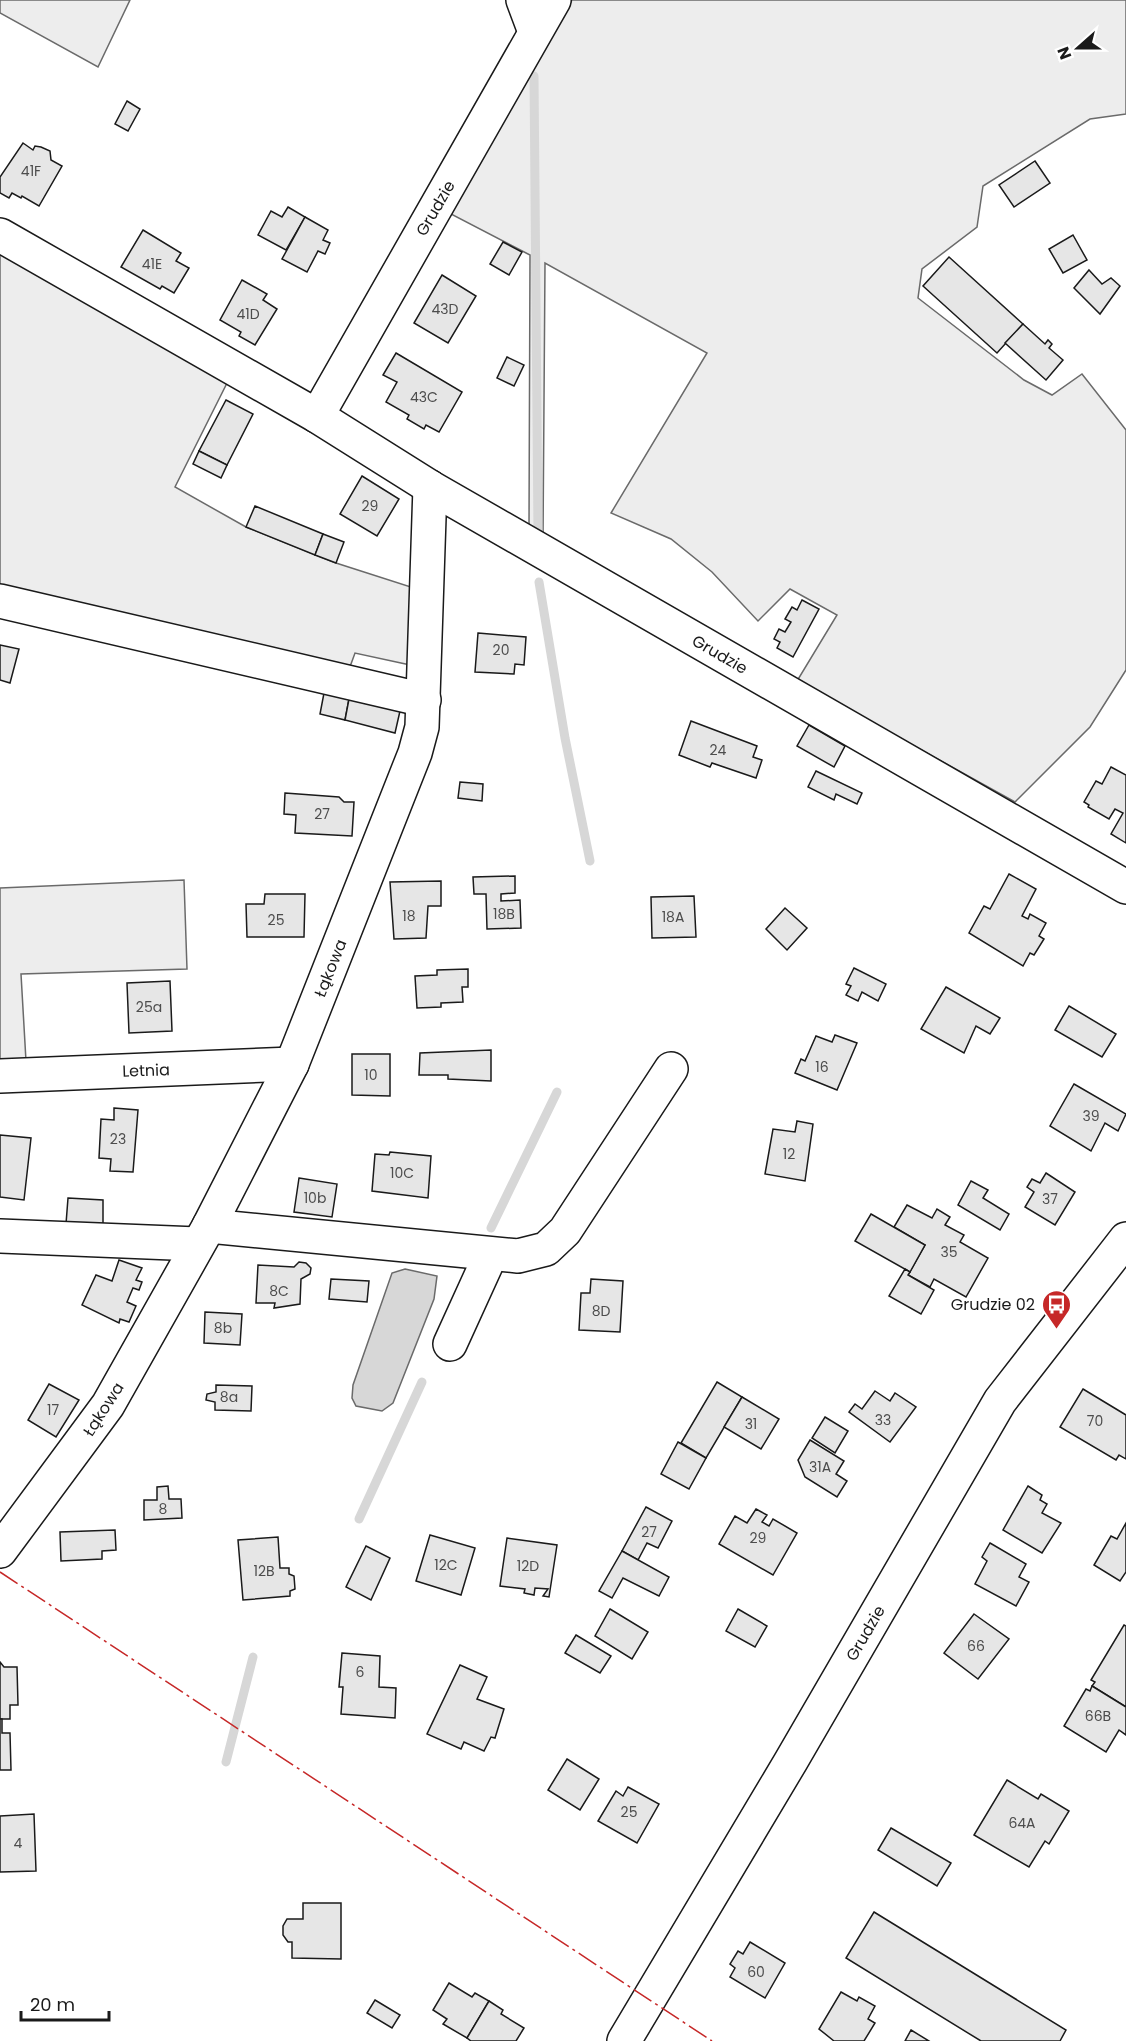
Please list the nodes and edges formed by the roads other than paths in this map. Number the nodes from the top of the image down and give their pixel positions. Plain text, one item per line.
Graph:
1 (523, 0) edge
2 (554, 0) edge
3 (535, 32) junction
4 (0, 236) edge
5 (317, 416) junction
6 (430, 487) junction
7 (0, 601) edge
8 (424, 700) junction
9 (1126, 887) edge
10 (292, 1064) junction
11 (671, 1069) dead end
12 (0, 1076) edge
13 (203, 1235) junction
14 (0, 1236) edge
15 (1126, 1239) edge
16 (491, 1254) junction
17 (450, 1344) dead end
18 (0, 1551) edge
19 (624, 2041) edge

1 - 3 street
2 - 3 street, Grudzie
3 - 5 street, Grudzie
4 - 5 street, Grudzie
5 - 6 street, Grudzie
6 - 8 street, Łąkowa
6 - 9 street, Grudzie
7 - 8 street
8 - 10 street, Łąkowa
10 - 12 street, Letnia
10 - 13 street, Łąkowa
11 - 16 street
13 - 14 street
13 - 16 street
13 - 18 street, Łąkowa
15 - 19 street, Grudzie
16 - 17 street

